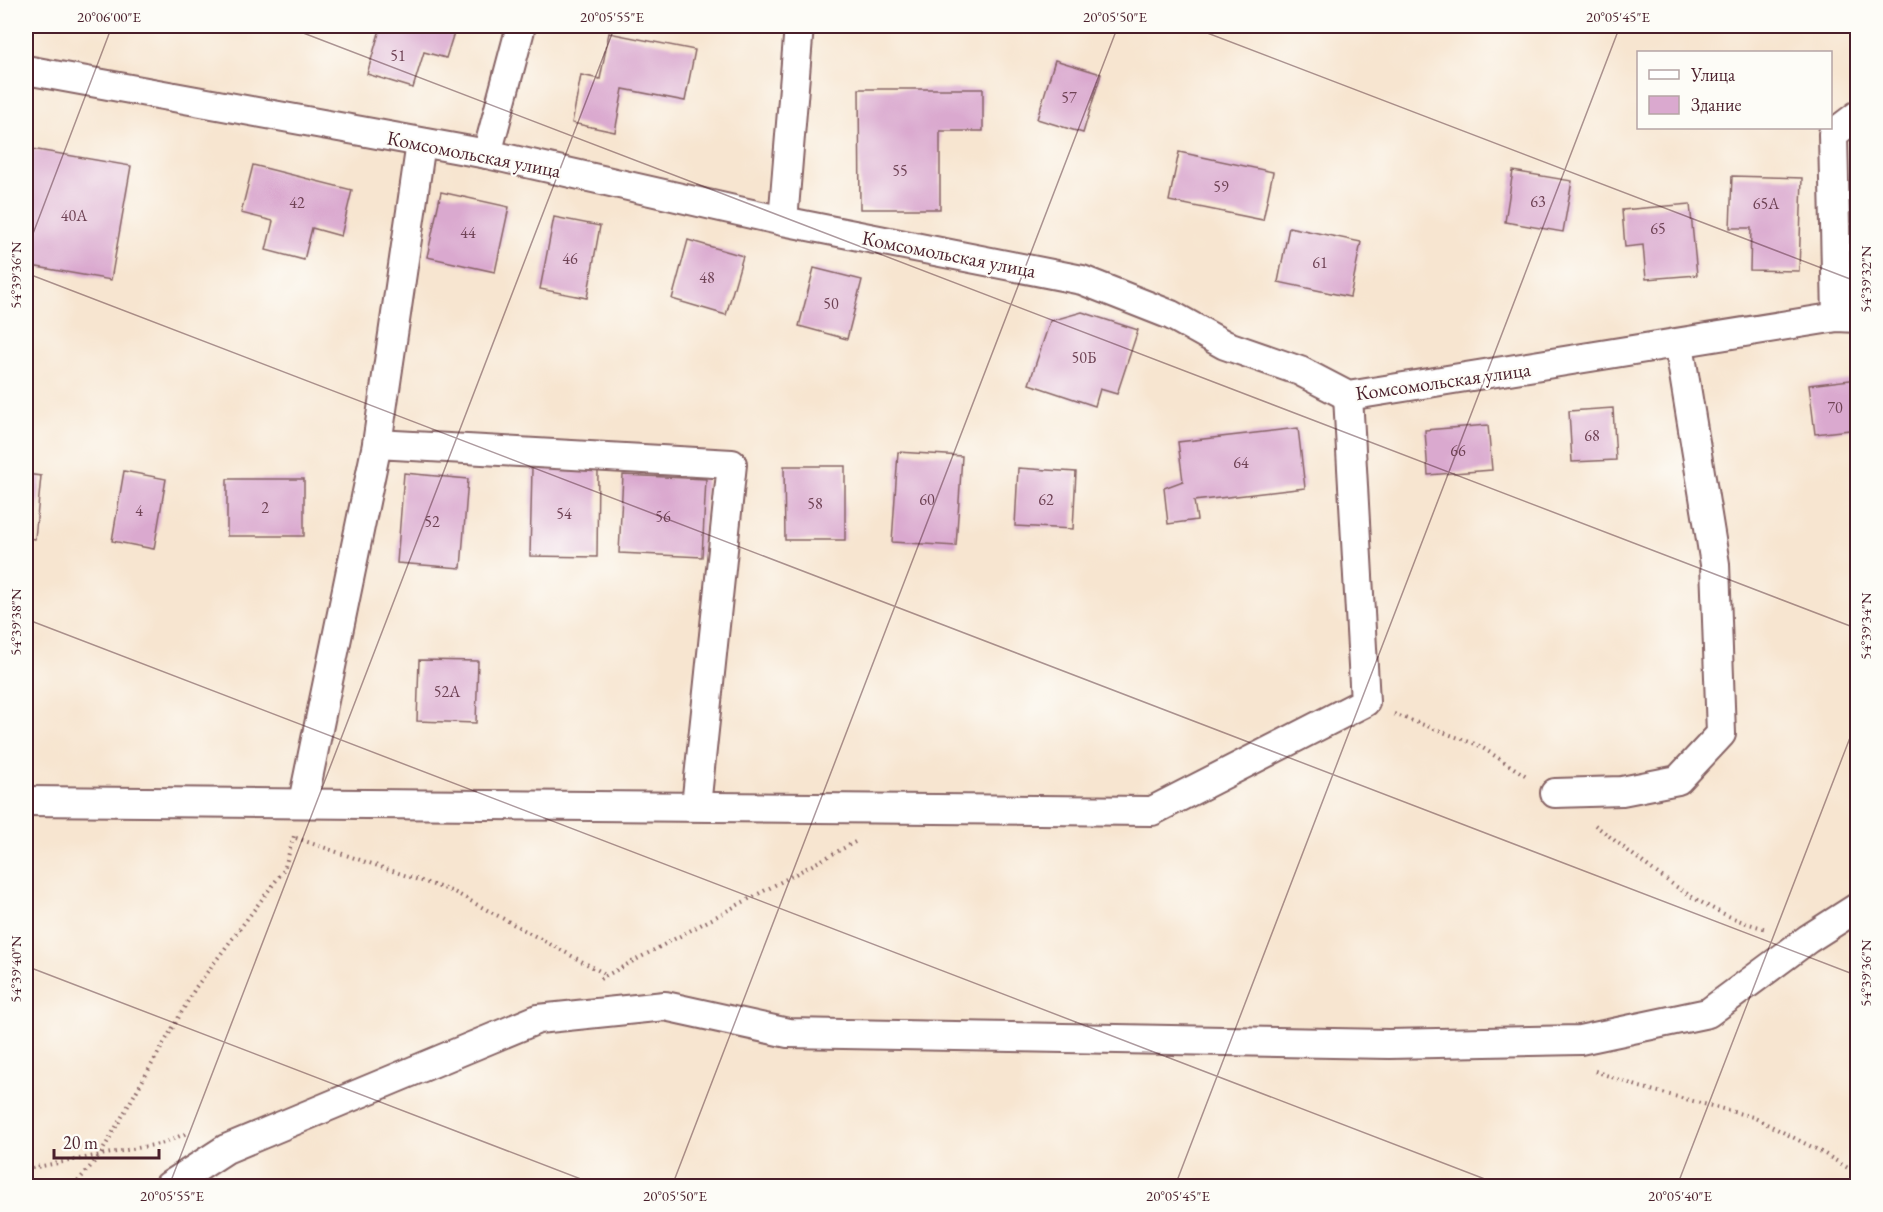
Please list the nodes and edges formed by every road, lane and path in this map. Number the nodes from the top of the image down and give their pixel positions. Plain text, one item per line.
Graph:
1 (521, 26) edge
2 (799, 26) edge
3 (26, 70) edge
4 (1857, 115) edge
5 (421, 143) junction
6 (487, 154) junction
7 (783, 221) junction
8 (1847, 317) edge
9 (1680, 344) junction
10 (1348, 396) junction
11 (377, 444) junction
12 (1555, 793) dead end
13 (26, 801) edge
14 (303, 802) junction
15 (696, 806) junction
16 (282, 833) dead end
17 (1857, 907) edge
18 (612, 978) dead end
19 (1586, 1068) dead end
20 (1857, 1174) edge
21 (74, 1186) edge
22 (169, 1186) edge

1 - 6 street
2 - 7 street
3 - 5 street, Комсомольская улица
4 - 8 street
5 - 6 street, Комсомольская улица
5 - 11 street
6 - 7 street, Комсомольская улица
7 - 10 street, Комсомольская улица
8 - 9 street, Комсомольская улица
9 - 10 street, Комсомольская улица
9 - 12 street
10 - 15 street
11 - 14 street
11 - 15 street
13 - 14 street
14 - 15 street
14 - 21 path
16 - 18 path
17 - 22 street
19 - 20 path

